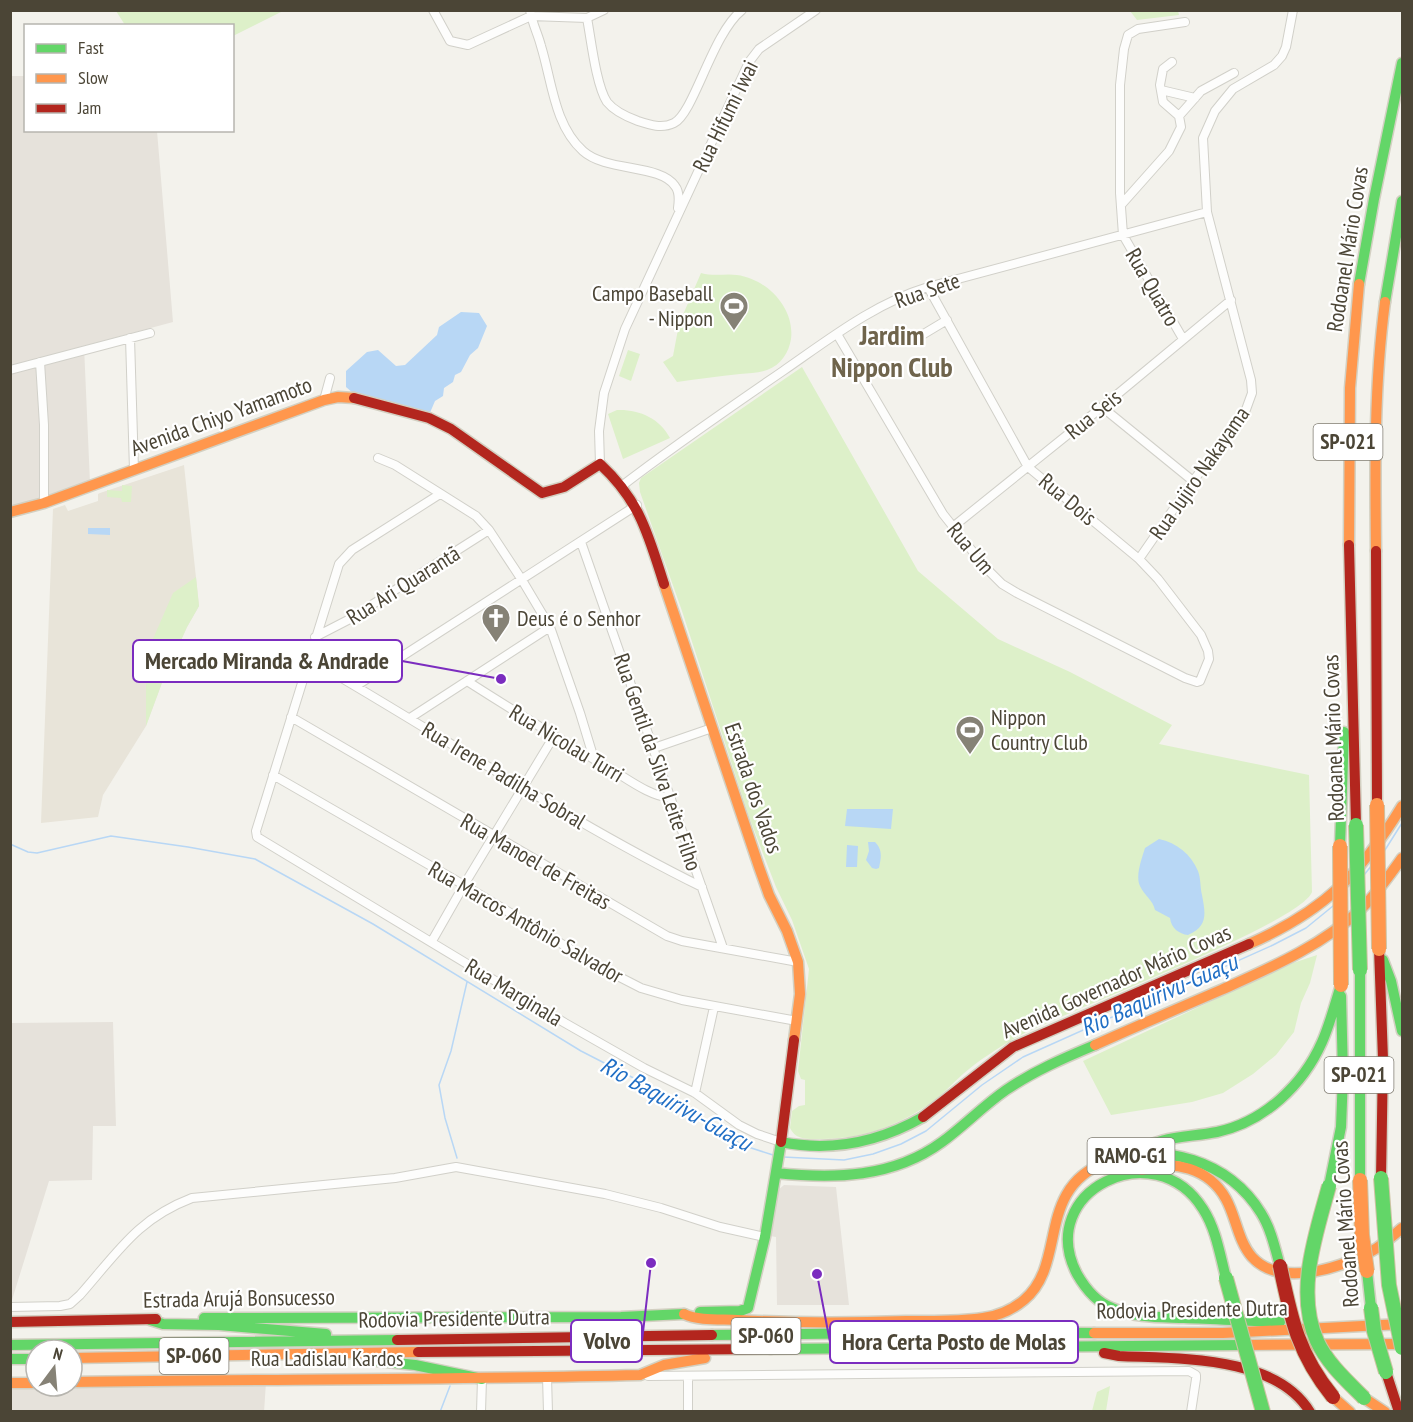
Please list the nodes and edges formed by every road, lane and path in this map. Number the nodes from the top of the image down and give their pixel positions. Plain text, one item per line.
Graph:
1 (433, 10) edge
2 (519, 10) edge
3 (604, 10) edge
4 (742, 10) edge
5 (816, 10) edge
6 (1293, 10) edge
7 (528, 15) edge
8 (587, 18) junction
9 (1185, 22) dead end
10 (1172, 62) dead end
11 (1402, 63) edge
12 (1234, 73) dead end
13 (1161, 90) junction
14 (1196, 98) junction
15 (1179, 116) junction
16 (1402, 201) edge
17 (1121, 206) junction
18 (1207, 212) junction
19 (678, 213) junction
20 (1123, 235) junction
21 (928, 287) junction
22 (1231, 300) junction
23 (947, 320) junction
24 (150, 333) dead end
25 (837, 334) junction
26 (922, 334) dead end
27 (130, 338) junction
28 (1183, 339) junction
29 (40, 362) junction
30 (10, 370) edge
31 (330, 378) dead end
32 (324, 400) junction
33 (1102, 407) junction
34 (378, 458) dead end
35 (600, 464) junction
36 (1028, 466) junction
37 (134, 470) junction
38 (1193, 481) junction
39 (623, 485) junction
40 (440, 494) junction
41 (44, 503) junction
42 (637, 505) junction
43 (10, 512) edge
44 (954, 526) junction
45 (489, 530) junction
46 (581, 542) junction
47 (1139, 558) junction
48 (522, 580) junction
49 (550, 627) junction
50 (315, 637) junction
51 (309, 659) junction
52 (1351, 677) junction
53 (1185, 678) joint
54 (467, 681) junction
55 (356, 686) junction
56 (291, 717) junction
57 (410, 718) junction
58 (712, 728) junction
59 (554, 736) junction
60 (654, 748) junction
61 (594, 759) junction
62 (273, 775) junction
63 (523, 786) junction
64 (671, 798) junction
65 (1402, 806) edge
66 (494, 836) junction
67 (1402, 858) edge
68 (464, 885) junction
69 (702, 887) junction
70 (432, 941) junction
71 (723, 948) junction
72 (1379, 949) junction
73 (798, 962) junction
74 (1341, 985) junction
75 (714, 1006) junction
76 (796, 1021) junction
77 (1402, 1031) edge
78 (694, 1093) junction
79 (780, 1147) junction
80 (1129, 1156) junction
81 (777, 1169) junction
82 (1138, 1172) junction
83 (1402, 1228) edge
84 (765, 1237) junction
85 (1394, 1304) junction
86 (10, 1307) edge
87 (684, 1314) junction
88 (150, 1320) junction
89 (10, 1322) edge
90 (1402, 1322) edge
91 (1364, 1326) junction
92 (364, 1340) junction
93 (10, 1345) edge
94 (1402, 1346) edge
95 (1076, 1347) junction
96 (772, 1351) junction
97 (315, 1353) junction
98 (84, 1358) edge
99 (640, 1376) junction
100 (688, 1376) junction
101 (547, 1377) junction
102 (482, 1379) junction
103 (84, 1382) edge
104 (481, 1412) edge
105 (549, 1412) edge
106 (688, 1412) edge
107 (1191, 1412) edge
108 (1263, 1412) edge
109 (1310, 1412) edge
110 (1350, 1412) edge
111 (1385, 1412) edge
112 (1399, 1412) edge

1 - 7 street
2 - 7 street
3 - 8 street
4 - 8 street
5 - 19 street, Rua Hifumi Iwai
6 - 18 street, Rua Jujiro Nakayama
7 - 8 street
7 - 19 street
9 - 17 street
10 - 13 street
11 - 52 main road, Rodoanel Mário Covas / SP-021
12 - 14 street
13 - 14 street
13 - 15 street
14 - 15 street
15 - 17 street
16 - 72 main road, Rodoanel Mário Covas / SP-021, bridge
17 - 20 street
18 - 20 street, Rua Sete
18 - 22 street, Rua Jujiro Nakayama
19 - 35 street, Rua Hifumi Iwai
20 - 21 street, Rua Sete
20 - 28 street, Rua Quatro
21 - 23 street, Rua Dois
21 - 25 street, Rua Sete
22 - 28 street, Rua Seis
22 - 38 street, Rua Jujiro Nakayama
23 - 26 street
23 - 36 street, Rua Dois
24 - 27 street
25 - 39 street, Rua Sete
25 - 44 street, Rua Um
27 - 29 street
27 - 37 street
28 - 33 street, Rua Seis
29 - 30 street
29 - 41 street
31 - 32 street
32 - 35 main road, Avenida Chiyo Yamamoto
32 - 37 main road, Avenida Chiyo Yamamoto
33 - 36 street, Rua Seis
33 - 38 street
34 - 40 street
35 - 39 main road, Estrada dos Vados
36 - 44 street, Rua Seis
36 - 47 street, Rua Dois
37 - 41 main road, Avenida Chiyo Yamamoto
38 - 47 street, Rua Jujiro Nakayama
39 - 42 main road, Estrada dos Vados
40 - 45 street
40 - 50 street
41 - 43 main road, Avenida Chiyo Yamamoto
42 - 46 street
42 - 58 main road, Estrada dos Vados
44 - 53 street, Rua Um
45 - 48 street
45 - 50 street, Rua Ari Quarantã
46 - 48 street
46 - 60 street, Rua Gentil da Silva Leite Filho
47 - 53 street, Rua Dois
48 - 49 street
48 - 55 street
49 - 54 street
49 - 61 street
50 - 51 street
51 - 55 street, Rua Irene Padilha Sobral
51 - 56 street
52 - 74 main road, bridge
52 - 112 main road, Rodoanel Mário Covas / SP-021, bridge
54 - 57 street
54 - 59 street, Rua Nicolau Turri
55 - 57 street, Rua Irene Padilha Sobral
56 - 62 street
56 - 66 street, Rua Manoel de Freitas
57 - 63 street, Rua Irene Padilha Sobral
58 - 60 street
58 - 73 main road, Estrada dos Vados
59 - 61 street, Rua Nicolau Turri
59 - 63 street
60 - 64 street, Rua Gentil da Silva Leite Filho
61 - 64 street, Rua Nicolau Turri
62 - 68 street, Rua Marcos Antônio Salvador
62 - 70 street, Rua Marginala
63 - 66 street
63 - 69 street, Rua Irene Padilha Sobral
64 - 69 street, Rua Gentil da Silva Leite Filho
65 - 79 main road, Avenida Governador Mário Covas
66 - 68 street
66 - 71 street, Rua Manoel de Freitas
67 - 81 main road
68 - 70 street
68 - 75 street, Rua Marcos Antônio Salvador
69 - 71 street, Rua Gentil da Silva Leite Filho
70 - 78 street, Rua Marginala
71 - 73 street, Rua Manoel de Freitas
72 - 77 main road
72 - 85 main road, Rodoanel Mário Covas / SP-021, bridge
73 - 76 main road, Estrada dos Vados
74 - 80 main road
74 - 111 main road, bridge
75 - 76 street, Rua Marcos Antônio Salvador
75 - 78 street
76 - 79 main road, Estrada dos Vados
78 - 79 street, Rua Marginala
79 - 81 main road, Estrada dos Vados
80 - 87 main road, RAMO-G1
80 - 110 main road, RAMO-G1, bridge
81 - 84 main road, Estrada dos Vados
82 - 83 main road
82 - 91 main road
82 - 108 main road, bridge
84 - 86 street
84 - 87 main road, Estrada dos Vados
85 - 90 main road, bridge
85 - 94 main road, Rodoanel Mário Covas / SP-021, bridge
87 - 88 main road, Estrada Arujá Bonsucesso
88 - 89 main road, Estrada Arujá Bonsucesso
88 - 92 main road
90 - 91 main road, Rodovia Presidente Dutra / SP-060
91 - 92 main road, Rodovia Presidente Dutra / SP-060
92 - 93 main road, Rodovia Presidente Dutra / SP-060
94 - 95 main road, Rodovia Presidente Dutra / SP-060
95 - 96 main road, Rodovia Presidente Dutra / SP-060
95 - 109 main road
96 - 97 main road, Rodovia Presidente Dutra / SP-060
96 - 99 main road
97 - 98 main road, Rodovia Presidente Dutra / SP-060
97 - 102 main road
99 - 100 street
99 - 101 main road, Rua Ladislau Kardos
100 - 106 street
100 - 107 street
101 - 102 main road, Rua Ladislau Kardos
101 - 105 street
102 - 103 main road, Rua Ladislau Kardos
102 - 104 street

